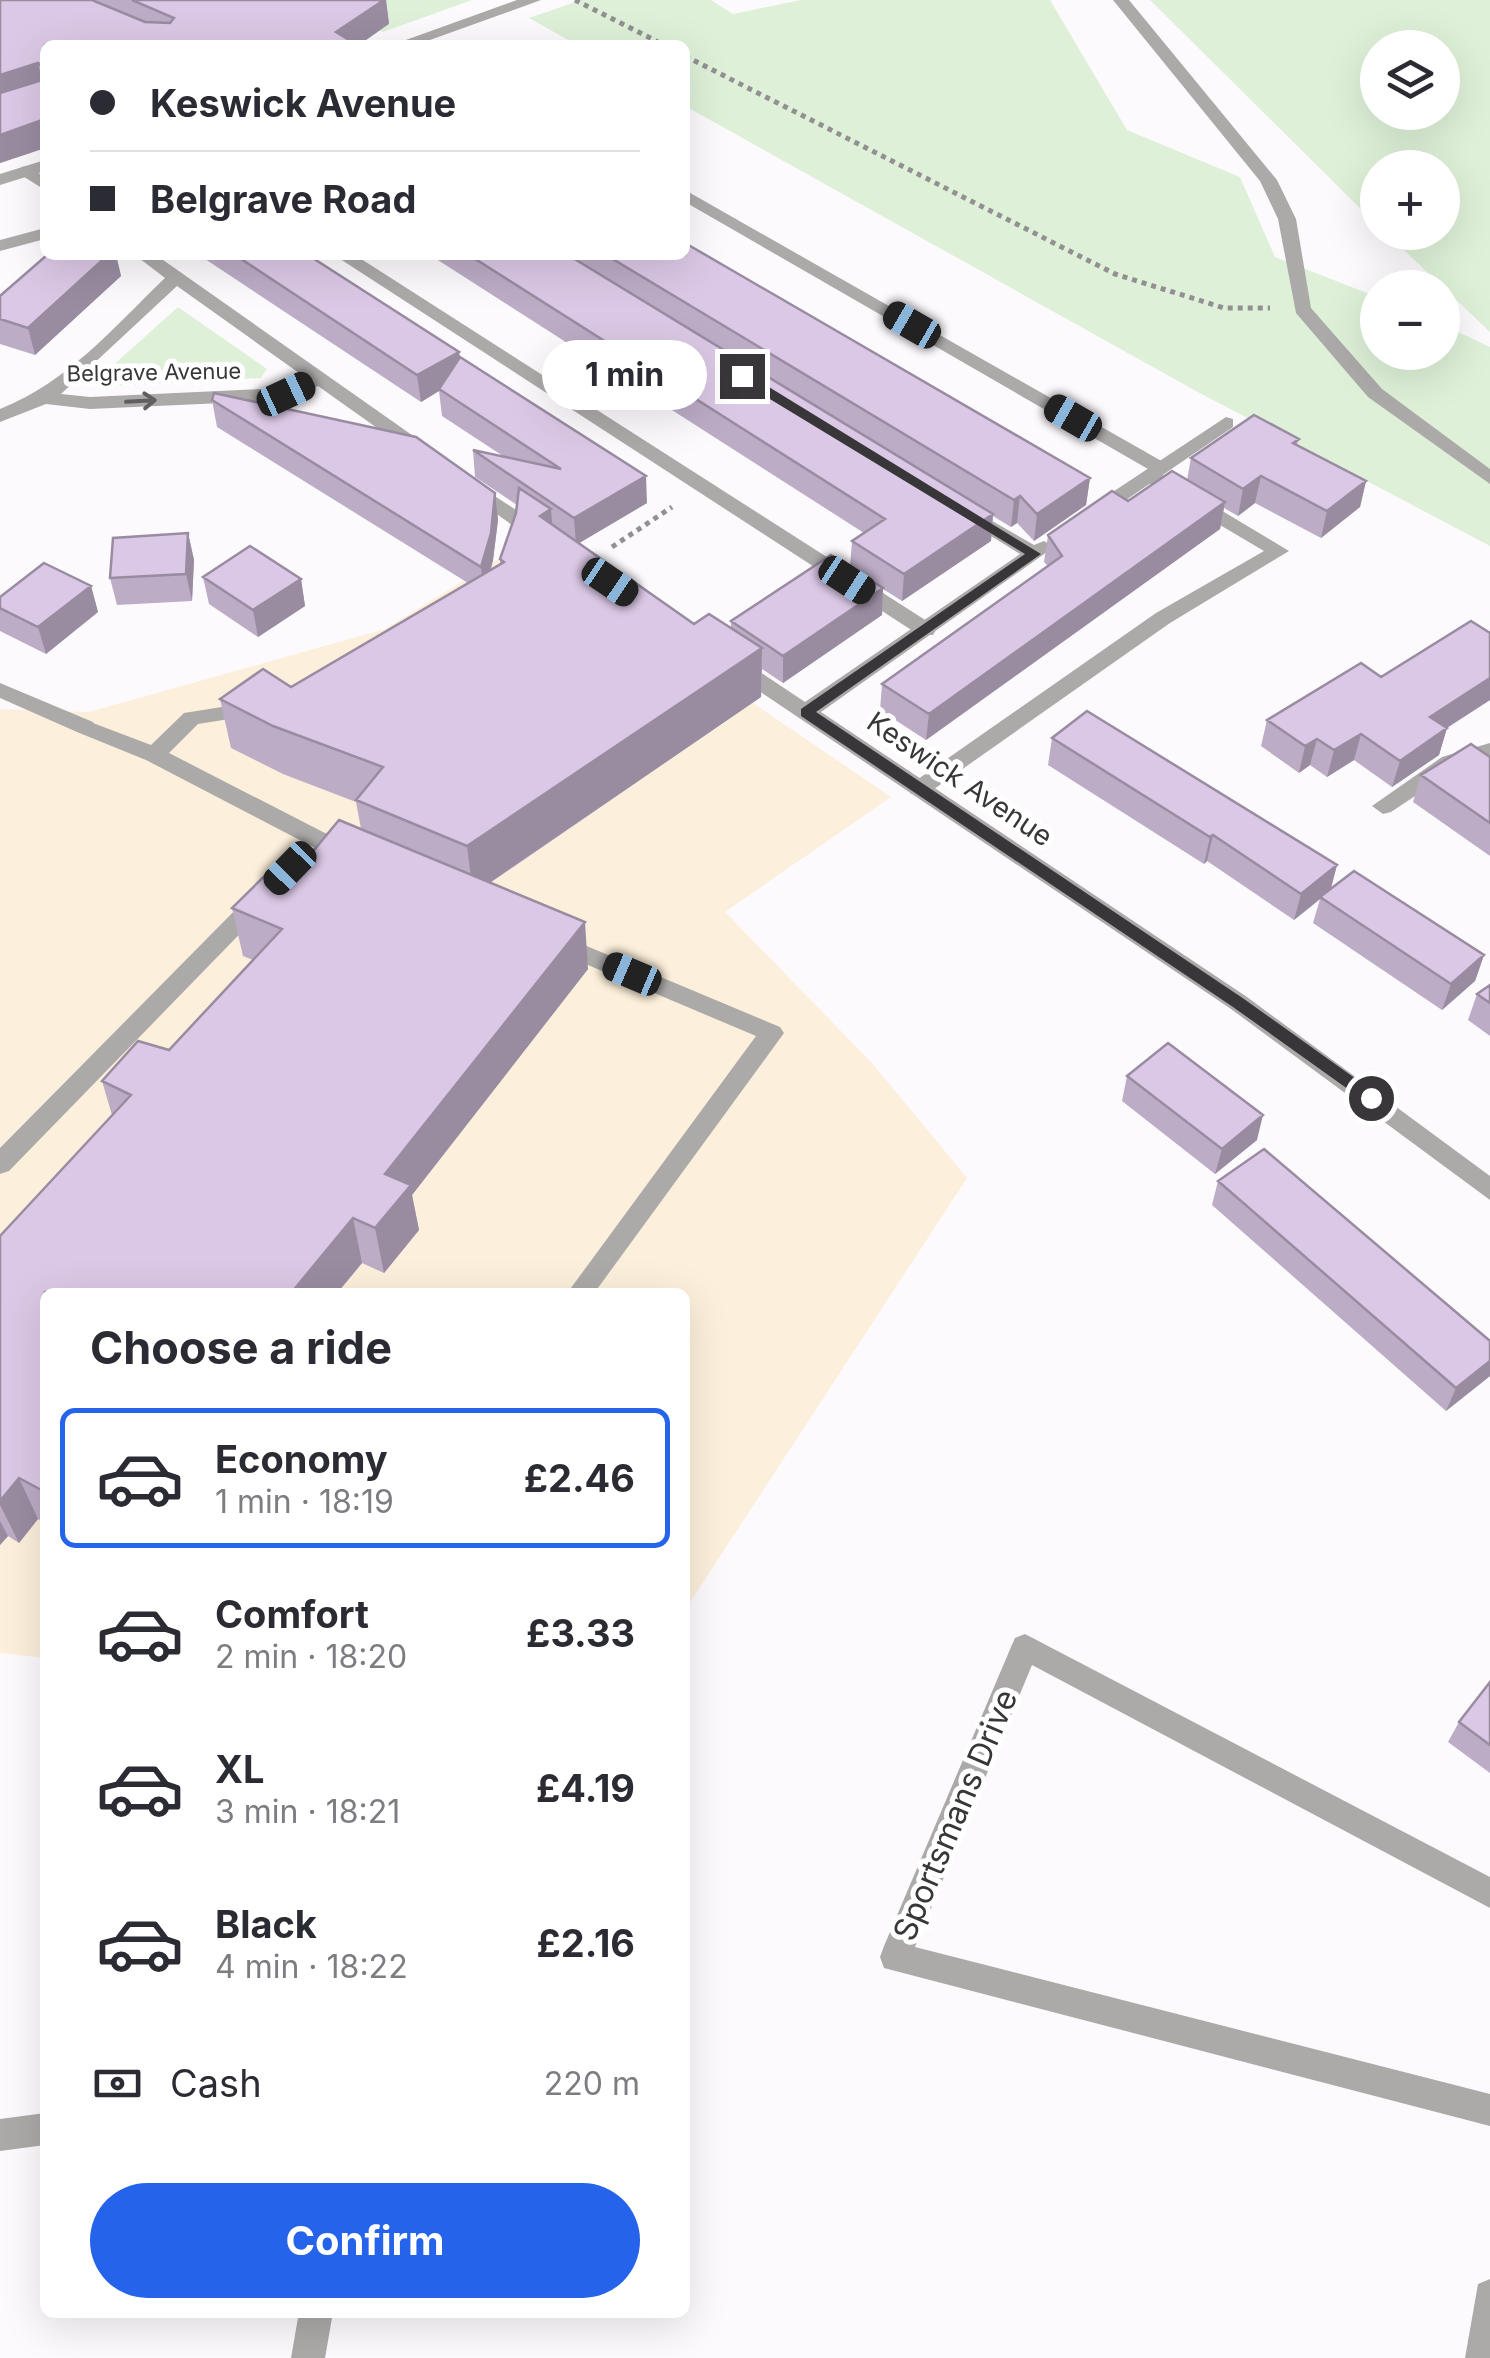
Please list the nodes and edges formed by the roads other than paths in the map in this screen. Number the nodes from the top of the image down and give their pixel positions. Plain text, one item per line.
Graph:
1 (534, 0) edge
2 (1120, 0) edge
3 (428, 40) edge
4 (36, 168) edge
5 (0, 180) edge
6 (690, 198) edge
7 (40, 234) edge
8 (0, 246) edge
9 (151, 260) edge
10 (351, 260) edge
11 (176, 277) junction
12 (321, 378) junction
13 (44, 398) junction
14 (0, 416) edge
15 (1226, 423) dead end
16 (1154, 471) junction
17 (1490, 478) edge
18 (941, 497) edge
19 (512, 516) junction
20 (509, 546) edge
21 (561, 549) edge
22 (1034, 554) junction
23 (926, 630) junction
24 (708, 647) edge
25 (0, 690) edge
26 (283, 704) edge
27 (806, 712) junction
28 (1490, 751) edge
29 (154, 755) junction
30 (920, 789) junction
31 (1384, 806) dead end
32 (371, 864) edge
33 (275, 884) edge
34 (536, 934) edge
35 (0, 1164) edge
36 (1490, 1190) edge
37 (583, 1288) edge
38 (1490, 1893) edge
39 (1490, 2110) edge
40 (40, 2130) edge
41 (0, 2136) edge
42 (1490, 2296) edge
43 (315, 2318) edge
44 (308, 2358) edge
45 (1482, 2358) edge

1 - 3 street
2 - 17 street
4 - 5 street
6 - 16 street
7 - 8 street
9 - 11 street
10 - 23 street
11 - 12 street
11 - 13 street, Belgrave Avenue
13 -> 12 street, Belgrave Avenue
12 - 19 street
13 - 14 street, Belgrave Avenue
15 - 16 street
16 - 22 street
16 - 30 street
18 - 22 street
19 - 20 street
19 - 21 street
22 - 23 street
23 - 27 street
24 - 27 street, Keswick Avenue
25 - 29 street
26 - 29 street
27 - 30 street, Keswick Avenue
28 - 31 street
29 - 32 street
30 - 36 street, Keswick Avenue
33 - 35 street
34 - 37 street
38 - 39 street, Sportsmans Drive
40 - 41 street
42 - 45 street
43 - 44 street

